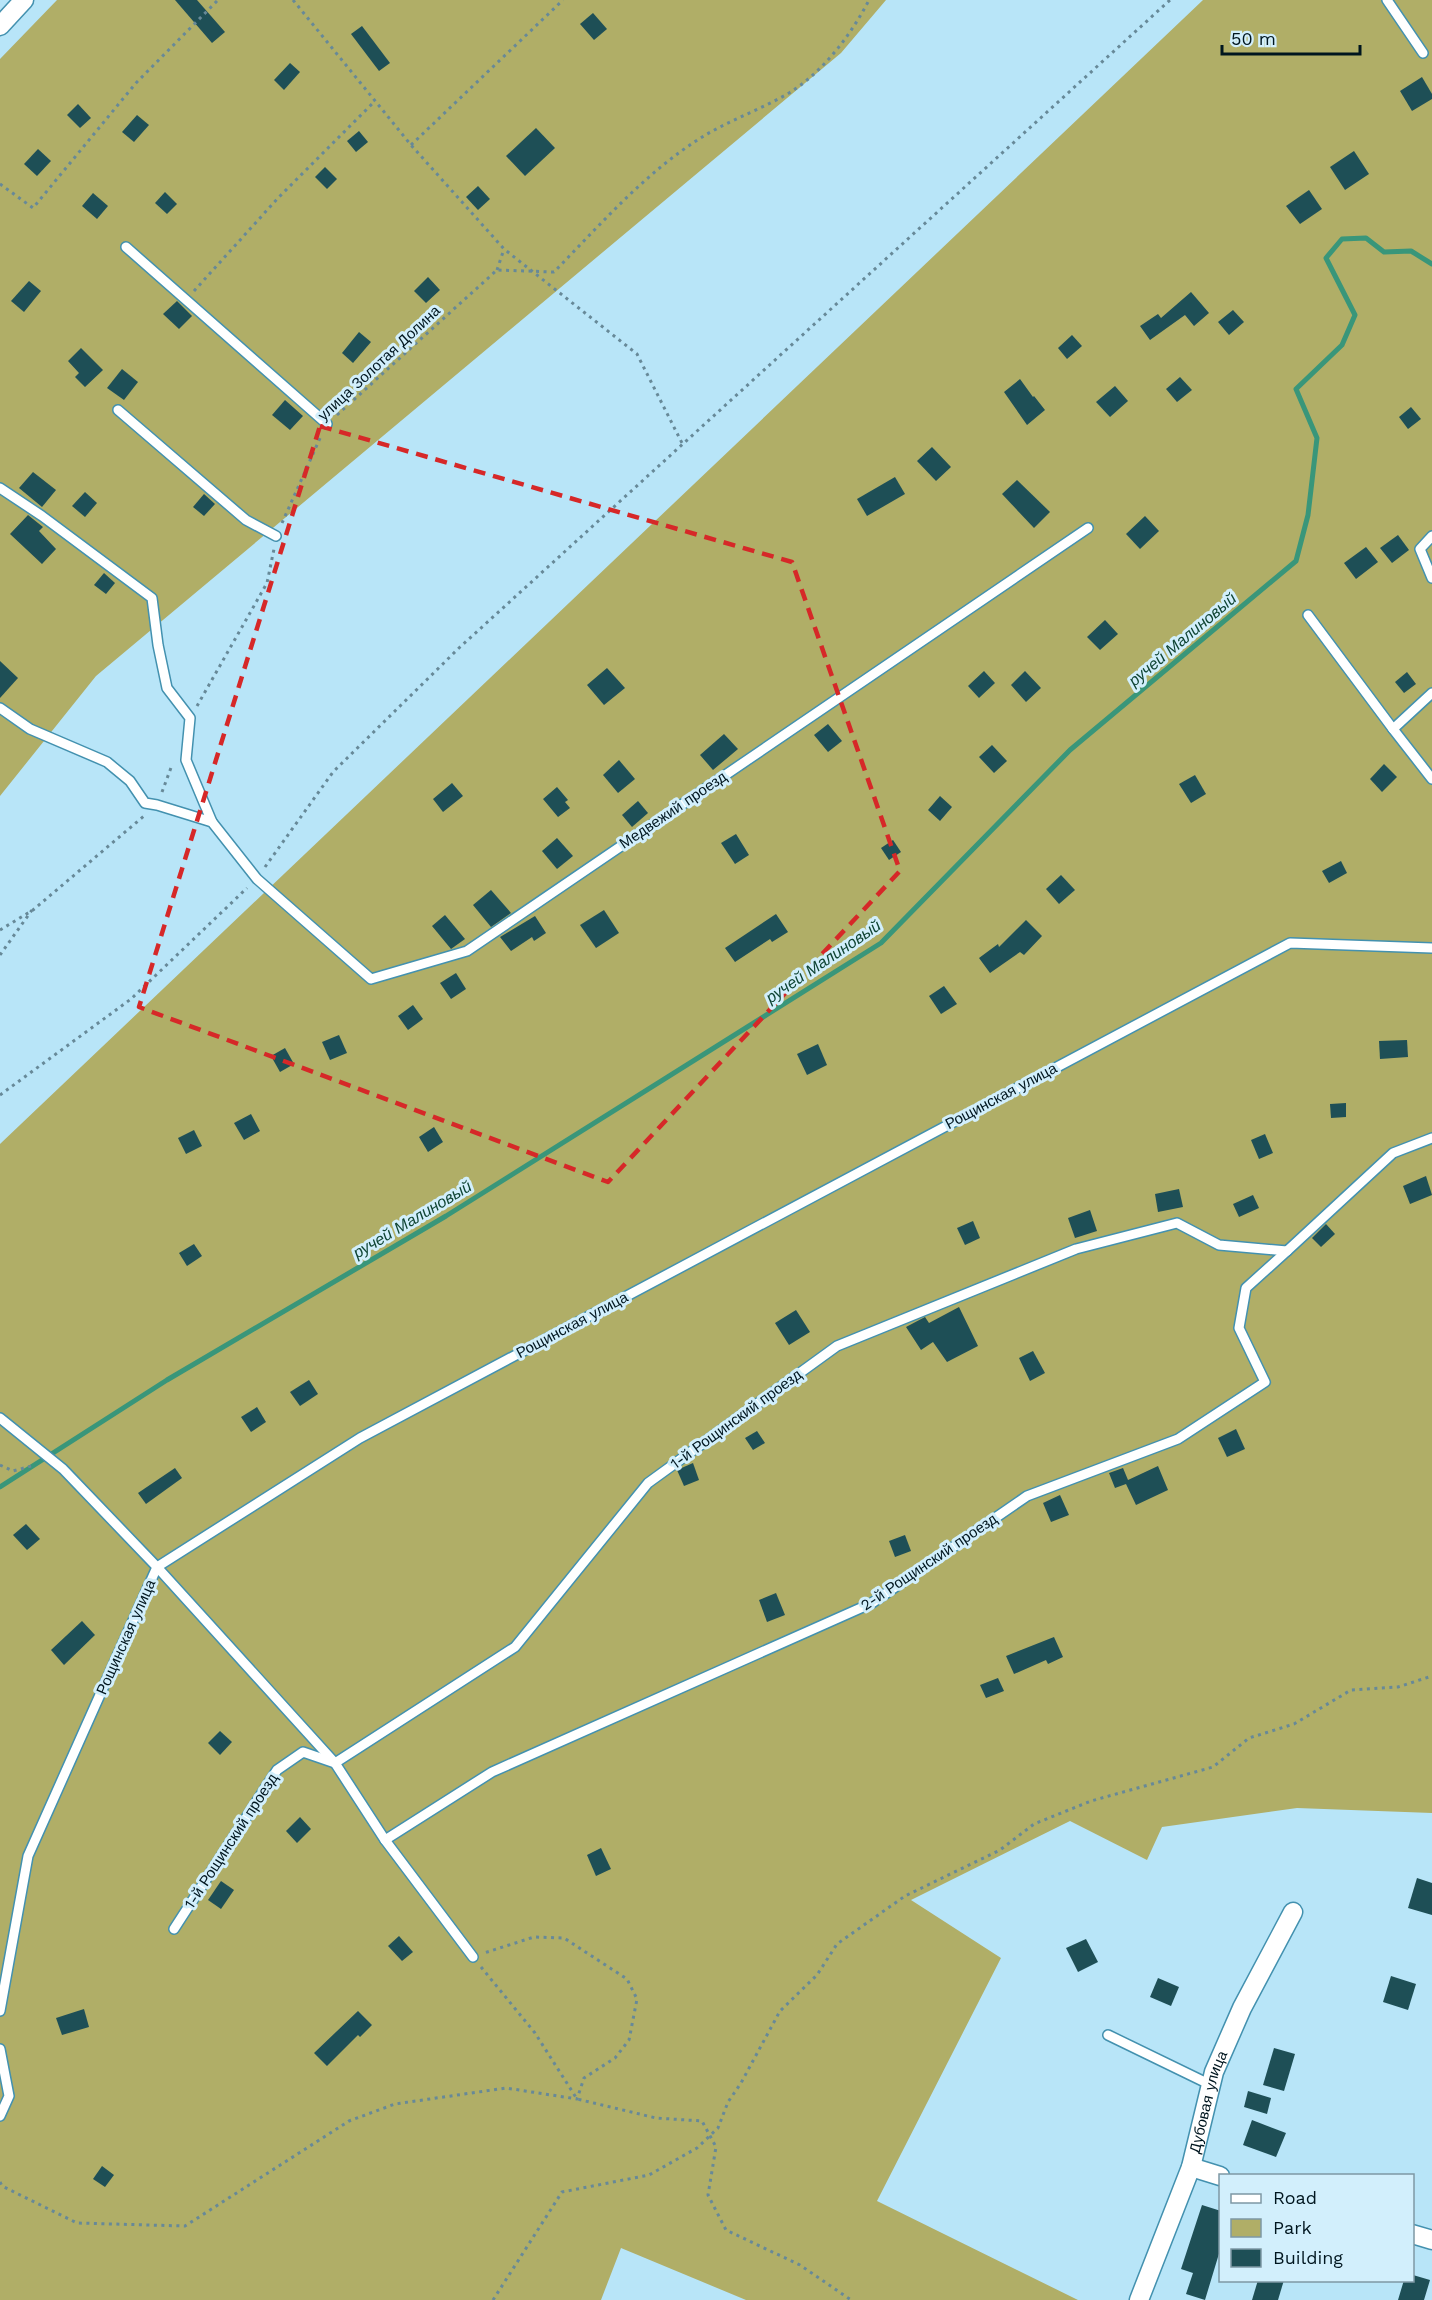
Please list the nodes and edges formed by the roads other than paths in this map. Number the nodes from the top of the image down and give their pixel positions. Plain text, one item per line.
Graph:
1 (24, 0) edge
2 (1387, 0) edge
3 (0, 26) edge
4 (1424, 53) dead end
5 (126, 246) dead end
6 (118, 410) dead end
7 (327, 424) road end
8 (0, 488) edge
9 (1088, 528) dead end
10 (276, 536) road end
11 (1432, 536) edge
12 (1432, 578) edge
13 (1308, 615) dead end
14 (1432, 693) edge
15 (0, 708) edge
16 (1392, 729) junction
17 (1432, 779) edge
18 (212, 822) junction
19 (1432, 948) edge
20 (1432, 1138) edge
21 (1287, 1251) junction
22 (0, 1418) edge
23 (158, 1567) junction
24 (335, 1763) junction
25 (385, 1840) junction
26 (1293, 1912) dead end
27 (174, 1929) dead end
28 (473, 1957) road end
29 (0, 2011) edge
30 (1108, 2036) dead end
31 (0, 2049) edge
32 (1211, 2085) junction
33 (0, 2116) edge
34 (1191, 2167) junction
35 (1219, 2175) edge
36 (1414, 2234) edge
37 (1432, 2240) edge
38 (1139, 2300) edge

1 - 3 street
2 - 4 lane
5 - 7 lane
6 - 10 lane
8 - 18 lane
9 - 18 lane, Медвежий проезд
11 - 12 lane
13 - 16 lane
14 - 16 lane
15 - 18 lane
16 - 17 lane
19 - 23 lane, Рощинская улица
20 - 21 lane
21 - 24 lane, 1-й Рощинский проезд
21 - 25 lane, 2-й Рощинский проезд
22 - 23 lane
23 - 24 lane
23 - 29 lane, Рощинская улица
24 - 25 lane
24 - 27 lane, 1-й Рощинский проезд
25 - 28 lane
26 - 32 street, Дубовая улица
30 - 32 lane
31 - 33 lane
32 - 34 street, Дубовая улица
34 - 35 street
34 - 38 street, Дубовая улица
36 - 37 street

